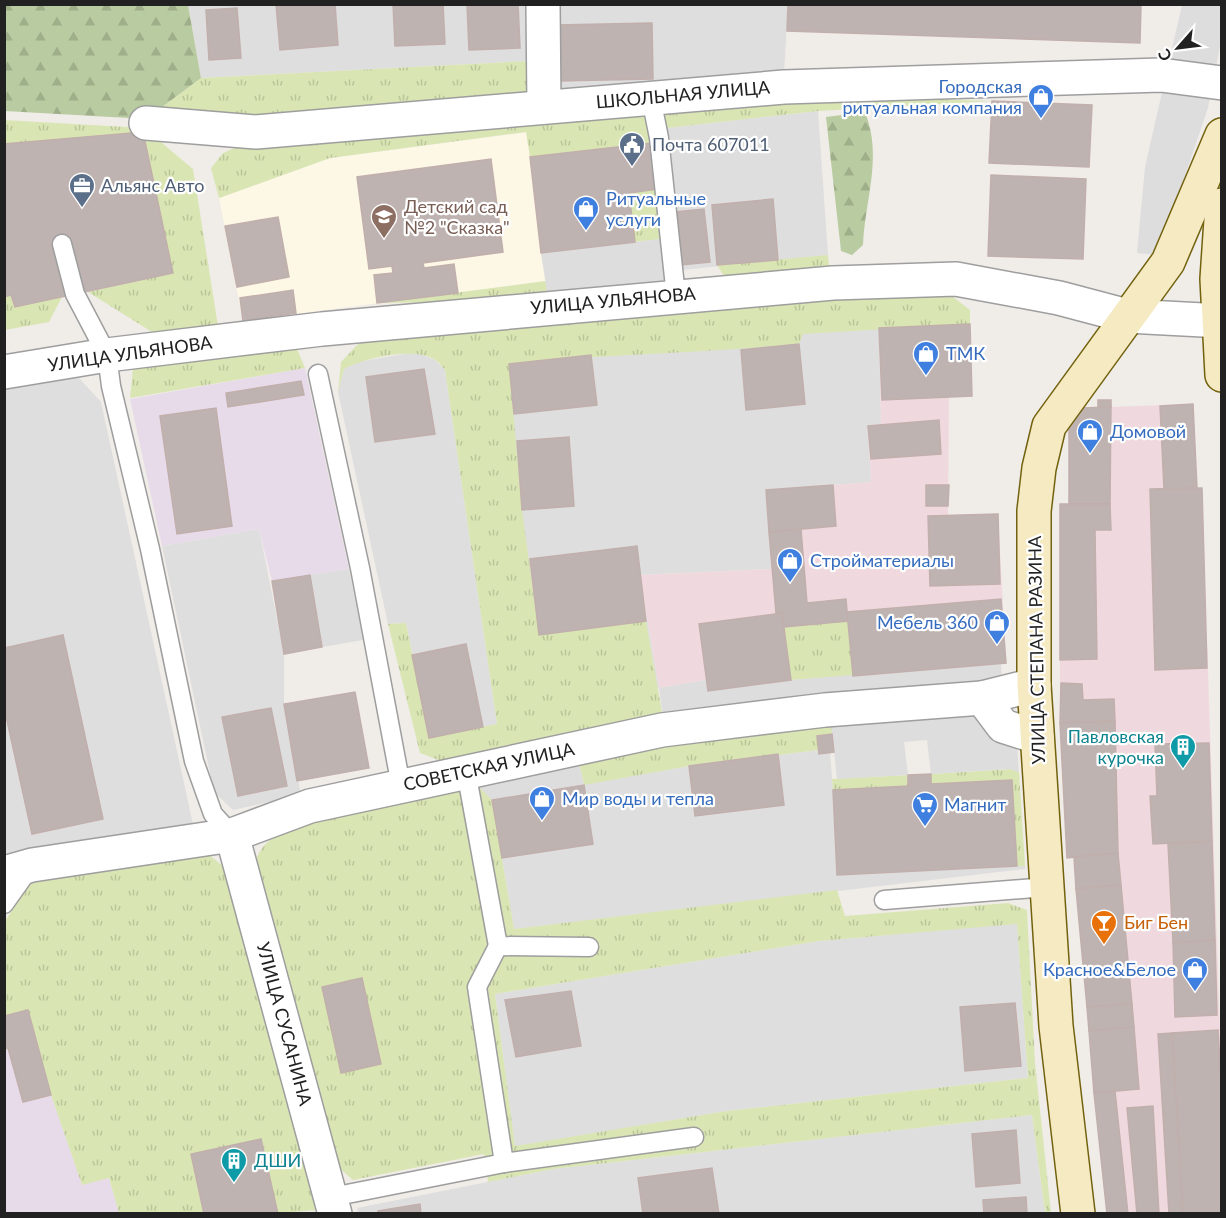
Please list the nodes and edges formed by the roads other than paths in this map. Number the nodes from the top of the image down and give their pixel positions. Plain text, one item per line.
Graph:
1 (543, 4) edge
2 (1221, 83) edge
3 (651, 98) junction
4 (544, 106) junction
5 (146, 123) dead end
6 (1221, 135) edge
7 (1221, 205) edge
8 (62, 244) dead end
9 (676, 296) junction
10 (1127, 316) junction
11 (1219, 321) edge
12 (107, 354) junction
13 (4, 372) edge
14 (318, 375) dead end
15 (1221, 375) edge
16 (1034, 685) junction
17 (982, 698) junction
18 (1037, 737) junction
19 (466, 771) junction
20 (401, 786) junction
21 (232, 835) junction
22 (12, 868) edge
23 (1047, 887) junction
24 (884, 900) dead end
25 (4, 904) edge
26 (498, 946) junction
27 (589, 946) dead end
28 (694, 1137) dead end
29 (504, 1162) junction
30 (333, 1205) edge
31 (1078, 1214) edge

1 - 4 street
2 - 3 street, ШКОЛЬНАЯ УЛИЦА
3 - 4 street, ШКОЛЬНАЯ УЛИЦА
3 - 9 lane
4 - 5 street, ШКОЛЬНАЯ УЛИЦА
6 - 10 main road, УЛИЦА СТЕПАНА РАЗИНА
7 - 11 main road
8 - 12 lane
9 - 10 street, УЛИЦА УЛЬЯНОВА
9 - 12 street, УЛИЦА УЛЬЯНОВА
10 - 11 street, УЛИЦА УЛЬЯНОВА
10 - 16 main road, УЛИЦА СТЕПАНА РАЗИНА
11 - 15 main road
12 - 13 street, УЛИЦА УЛЬЯНОВА
12 - 21 lane
14 - 20 lane
16 - 17 street, СОВЕТСКАЯ УЛИЦА
16 - 18 main road, УЛИЦА СТЕПАНА РАЗИНА
17 - 18 street
17 - 19 street, СОВЕТСКАЯ УЛИЦА
18 - 23 main road, УЛИЦА СТЕПАНА РАЗИНА
19 - 20 street, СОВЕТСКАЯ УЛИЦА
19 - 26 lane
20 - 21 street, СОВЕТСКАЯ УЛИЦА
21 - 22 street, СОВЕТСКАЯ УЛИЦА
21 - 30 street, УЛИЦА СУСАНИНА
22 - 25 lane
23 - 24 lane
23 - 31 main road, УЛИЦА СТЕПАНА РАЗИНА
26 - 27 lane
26 - 29 lane
28 - 29 lane
29 - 30 lane

